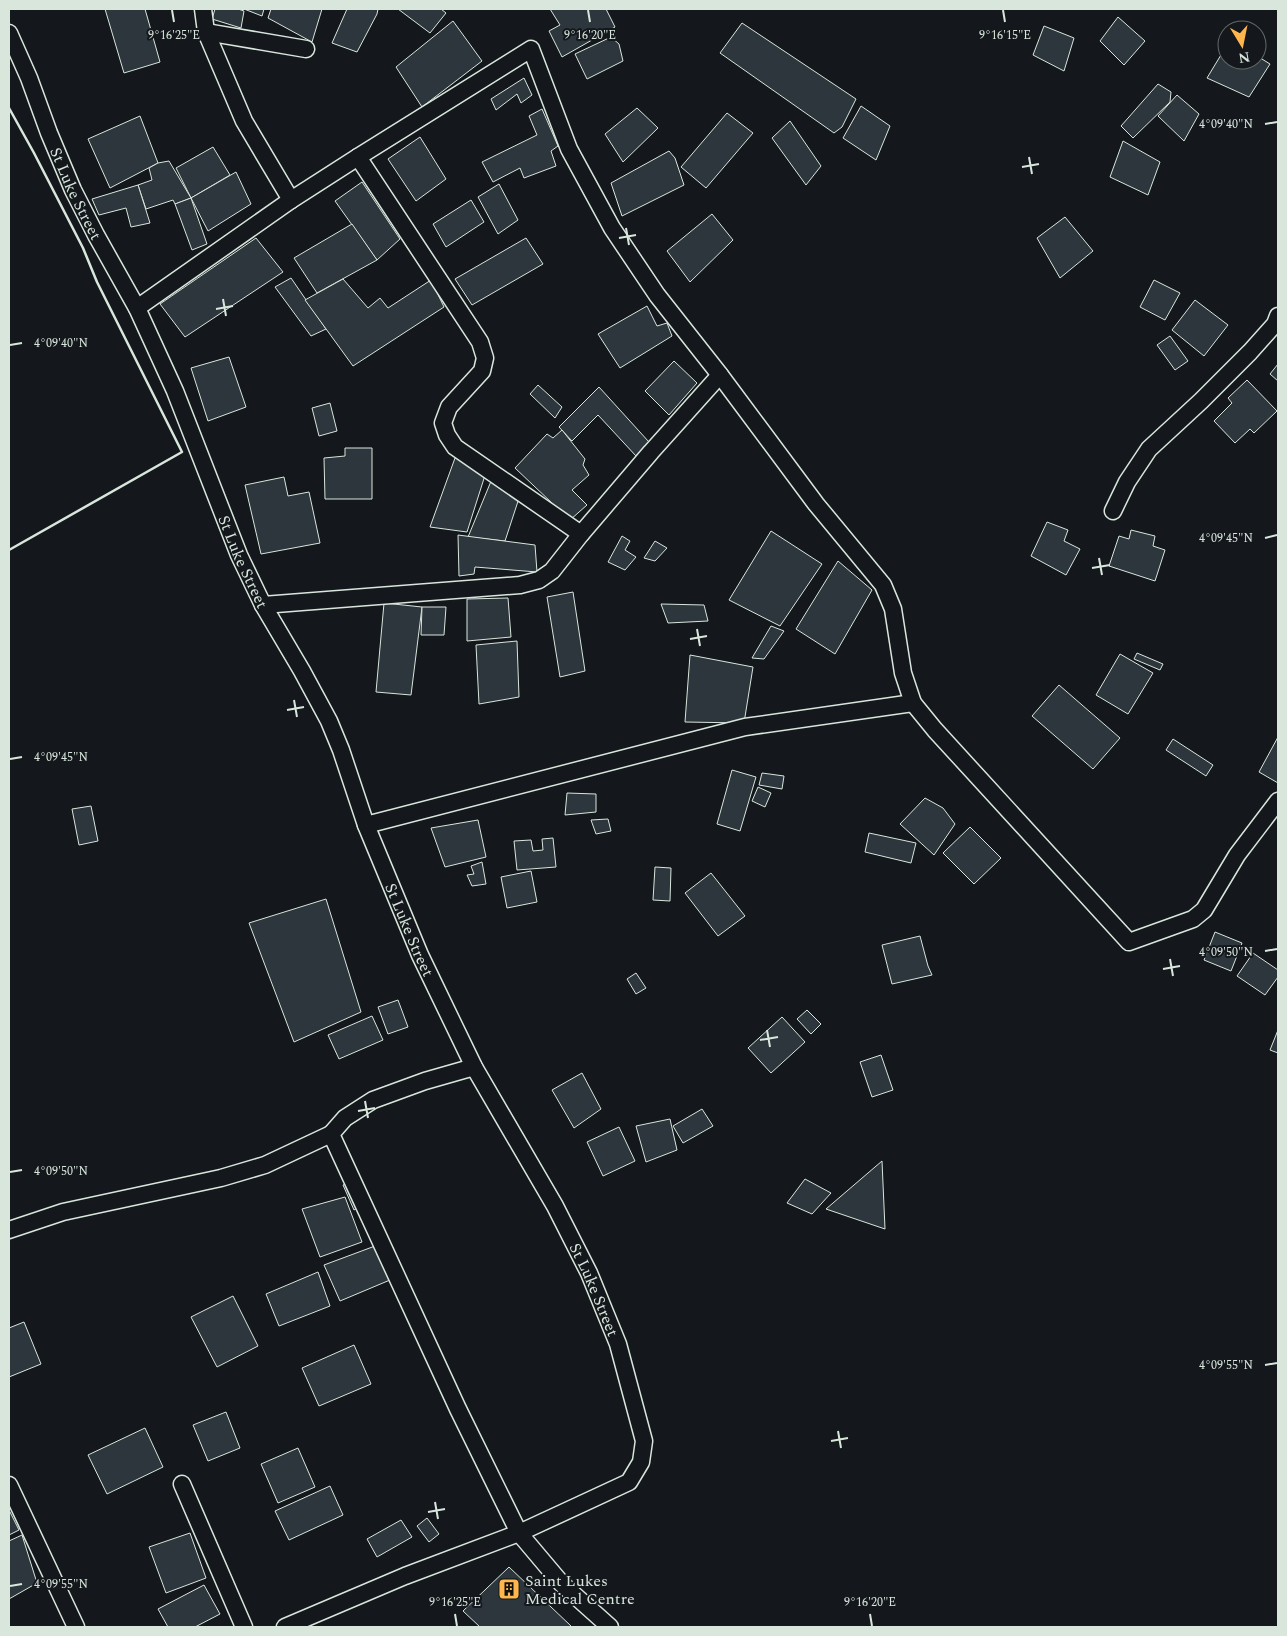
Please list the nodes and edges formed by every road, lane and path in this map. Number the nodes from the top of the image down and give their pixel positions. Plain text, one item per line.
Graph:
1 (203, 9) edge
2 (206, 32) junction
3 (9, 33) edge
4 (306, 49) dead end
5 (358, 157) junction
6 (291, 200) junction
7 (137, 308) junction
8 (1278, 316) edge
9 (720, 375) junction
10 (1113, 511) dead end
11 (581, 534) junction
12 (263, 605) junction
13 (914, 703) junction
14 (1278, 801) edge
15 (366, 825) junction
16 (474, 1067) junction
17 (331, 1134) junction
18 (9, 1230) edge
19 (182, 1484) dead end
20 (9, 1485) edge
21 (519, 1533) junction
22 (76, 1627) edge
23 (244, 1627) edge
24 (284, 1627) edge
25 (610, 1627) edge

1 - 2 street
2 - 4 street
2 - 6 street
3 - 7 street, St Luke Street
5 - 6 street
5 - 9 street
5 - 11 street
6 - 7 street
7 - 12 street, St Luke Street
8 - 10 street
9 - 11 street
9 - 13 street
11 - 12 street
12 - 15 street, St Luke Street
13 - 14 street
13 - 15 street
15 - 16 street, St Luke Street
16 - 17 street
16 - 21 street, St Luke Street
17 - 18 street
17 - 21 street
19 - 23 street
20 - 22 street
21 - 24 street, St Luke Street
21 - 25 street

